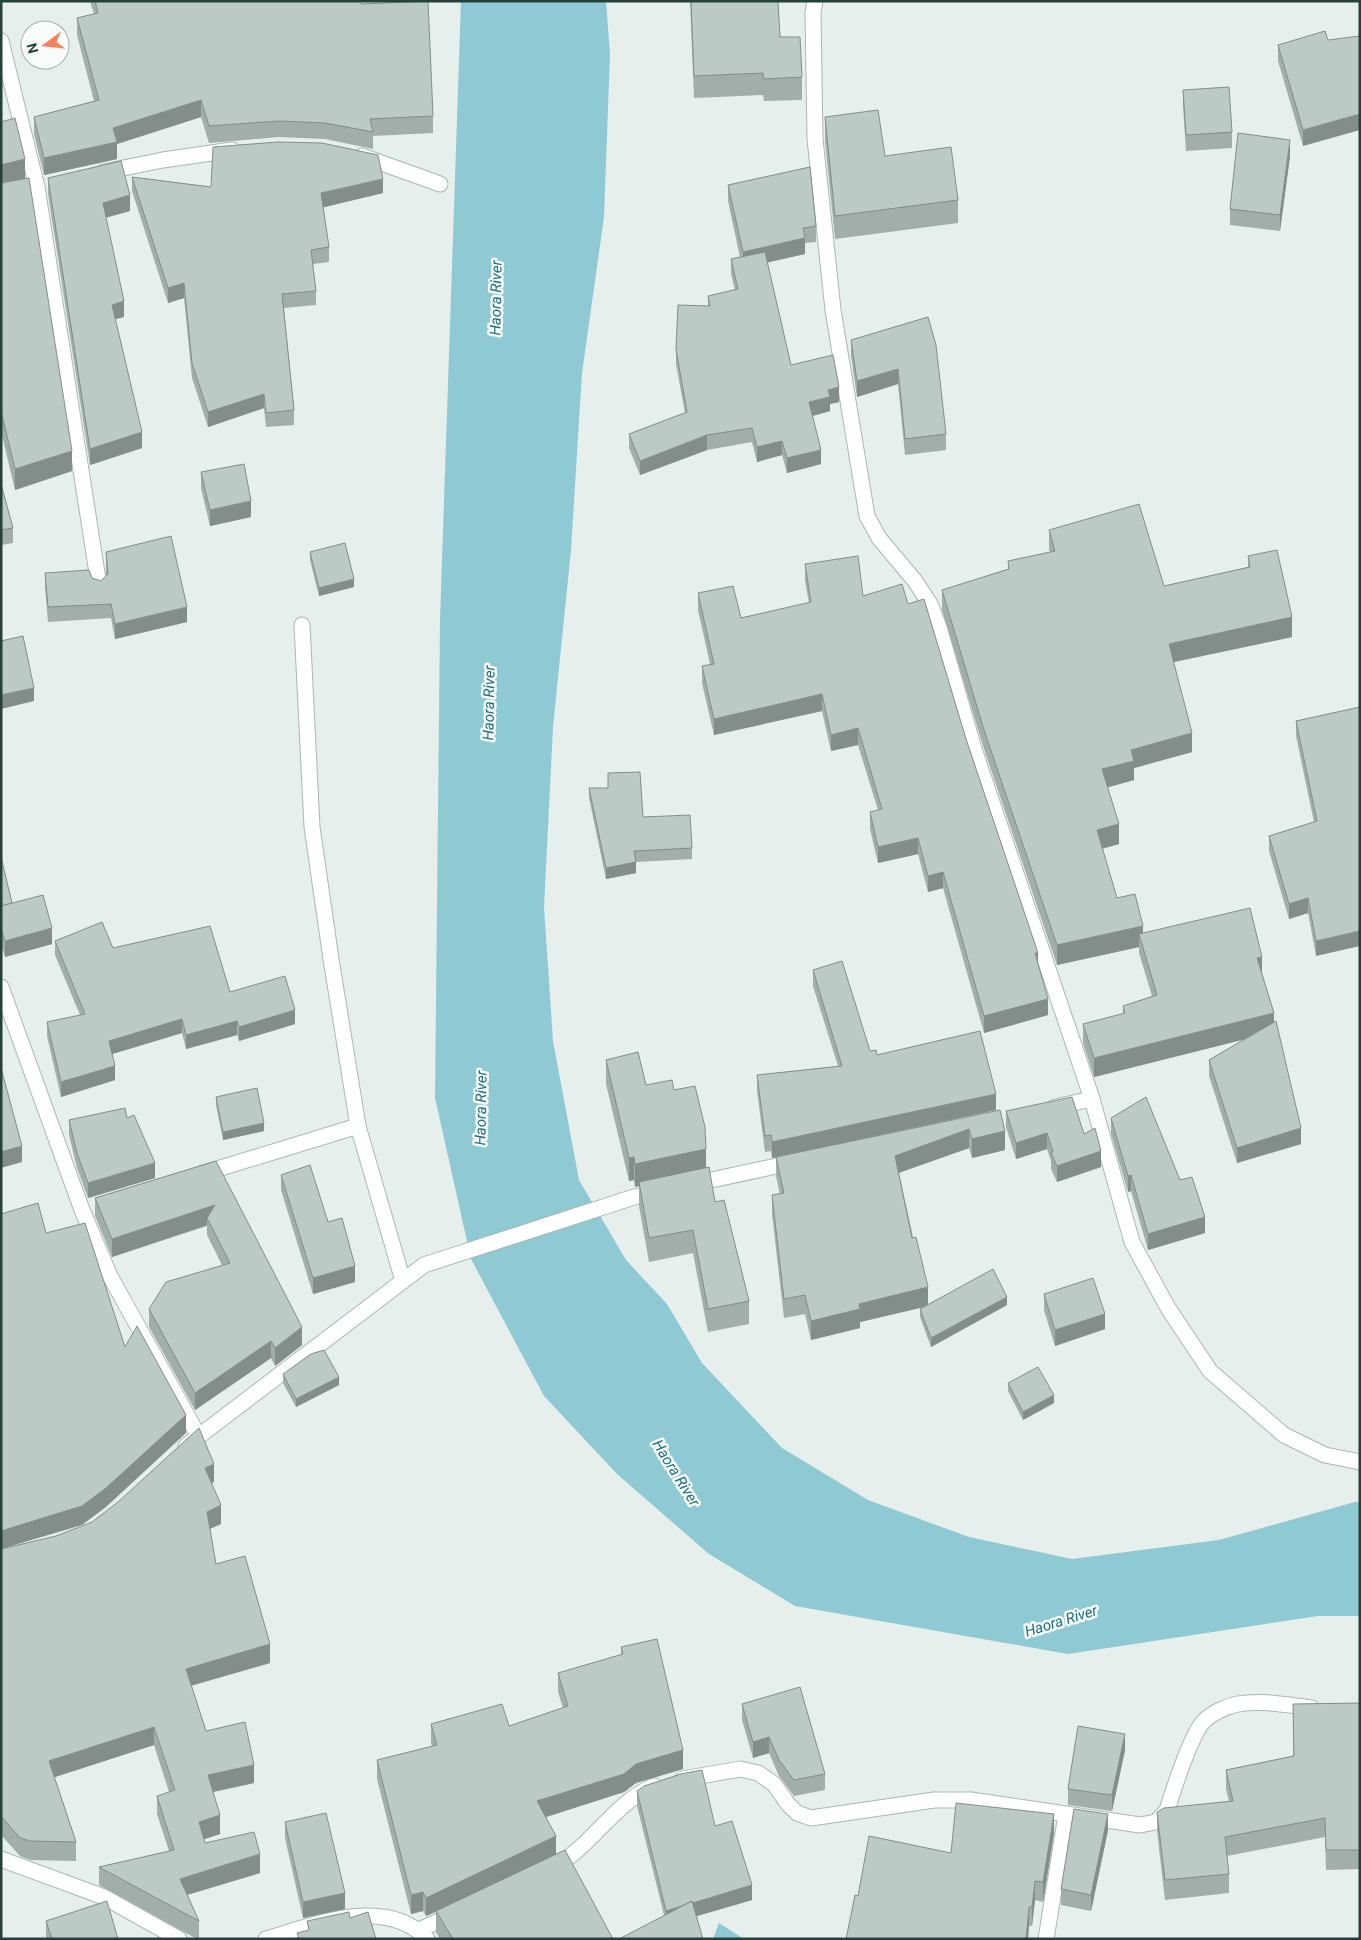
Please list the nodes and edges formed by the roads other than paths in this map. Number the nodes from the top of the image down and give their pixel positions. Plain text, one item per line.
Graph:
1 (815, 1) edge
2 (1, 41) edge
3 (243, 149) edge
4 (346, 153) edge
5 (86, 176) edge
6 (56, 182) edge
7 (440, 184) dead end
8 (37, 187) junction
9 (19, 191) edge
10 (99, 586) edge
11 (302, 625) dead end
12 (1, 987) edge
13 (1092, 1100) junction
14 (1044, 1110) edge
15 (358, 1126) junction
16 (809, 1159) edge
17 (186, 1178) edge
18 (403, 1281) junction
19 (198, 1435) junction
20 (176, 1454) edge
21 (1360, 1462) edge
22 (1330, 1710) edge
23 (1066, 1815) junction
24 (1, 1859) edge
25 (539, 1875) edge
26 (464, 1910) edge
27 (423, 1934) edge
28 (179, 1939) edge
29 (266, 1939) edge
30 (1046, 1939) edge

1 - 13 street
2 - 8 street
3 - 5 street
4 - 7 street
6 - 8 street
8 - 9 street
8 - 10 street
11 - 15 street
12 - 19 street
13 - 14 street
13 - 21 street
15 - 17 street
15 - 18 street
16 - 18 street
18 - 19 street
19 - 20 street
22 - 23 street
23 - 25 street
23 - 30 street
24 - 28 street
26 - 27 street
27 - 29 street

